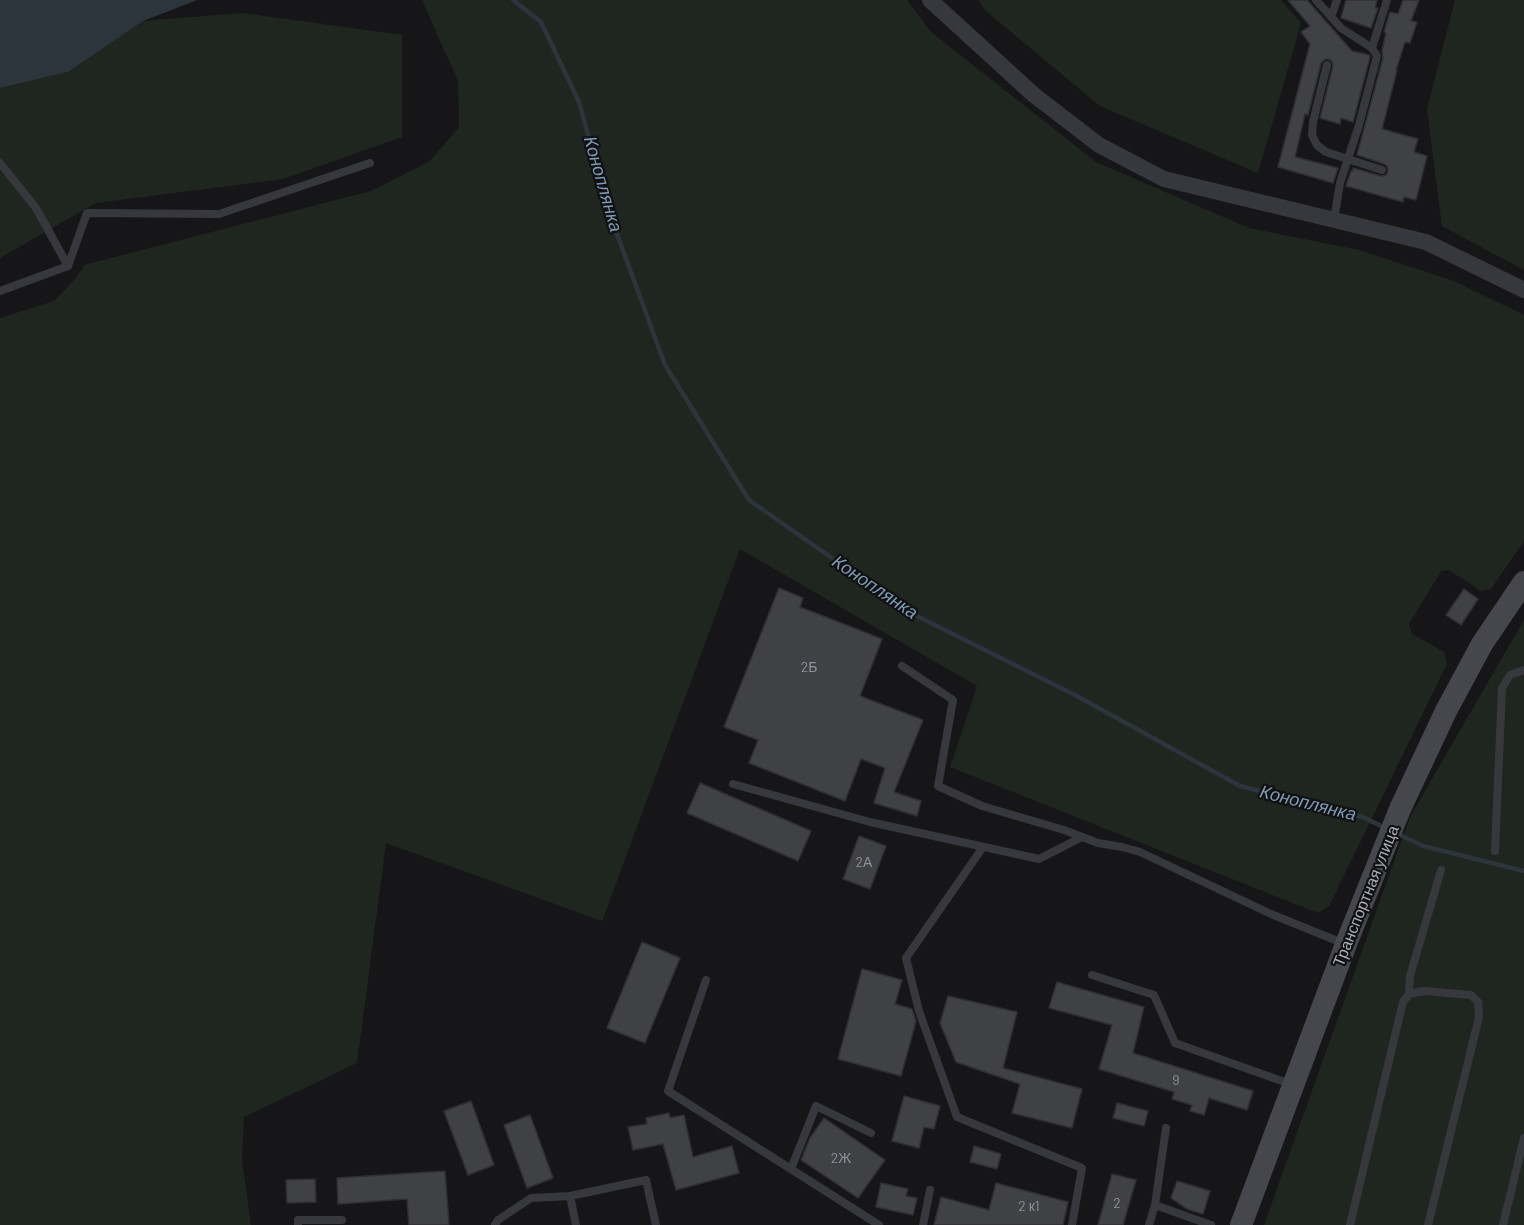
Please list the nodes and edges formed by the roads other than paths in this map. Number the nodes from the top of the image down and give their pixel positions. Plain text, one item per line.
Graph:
1 (930, 0) edge
2 (1316, 0) edge
3 (1337, 0) edge
4 (1387, 0) edge
5 (1331, 17) junction
6 (1372, 48) junction
7 (1327, 65) dead end
8 (1347, 160) junction
9 (0, 163) edge
10 (370, 163) dead end
11 (1382, 170) dead end
12 (1334, 220) junction
13 (68, 266) junction
14 (1524, 290) edge
15 (0, 291) edge
16 (1524, 582) edge
17 (902, 666) dead end
18 (1524, 670) edge
19 (733, 784) dead end
20 (1082, 837) junction
21 (983, 847) junction
22 (1495, 851) dead end
23 (1441, 870) dead end
24 (1346, 944) junction
25 (1092, 975) dead end
26 (706, 980) dead end
27 (1409, 994) junction
28 (1294, 1085) junction
29 (1166, 1128) dead end
30 (871, 1133) dead end
31 (1524, 1138) edge
32 (791, 1169) junction
33 (930, 1190) dead end
34 (570, 1196) junction
35 (1155, 1204) junction
36 (342, 1220) dead end
37 (298, 1225) edge
38 (495, 1225) edge
39 (576, 1225) edge
40 (656, 1225) edge
41 (879, 1225) edge
42 (922, 1225) edge
43 (1072, 1225) edge
44 (1149, 1225) edge
45 (1211, 1225) edge
46 (1241, 1225) edge
47 (1350, 1225) edge
48 (1428, 1225) edge
49 (1503, 1225) edge

1 - 12 street
2 - 5 lane
3 - 5 lane
4 - 6 lane
5 - 6 lane
6 - 8 lane
7 - 8 lane
8 - 11 lane
8 - 12 lane
9 - 13 lane
10 - 13 lane
12 - 14 street
13 - 15 lane
16 - 24 main road, Транспортная улица
17 - 20 lane
18 - 22 lane
19 - 21 lane
20 - 21 lane
20 - 24 lane
21 - 43 lane
23 - 27 lane
24 - 28 main road, Транспортная улица
25 - 28 lane
26 - 32 lane
27 - 47 lane
27 - 48 lane
28 - 46 main road, Транспортная улица
29 - 35 lane
30 - 32 lane
31 - 49 lane
32 - 41 lane
33 - 42 lane
34 - 38 lane
34 - 39 lane
34 - 40 lane
35 - 44 lane
35 - 45 lane
36 - 37 lane

